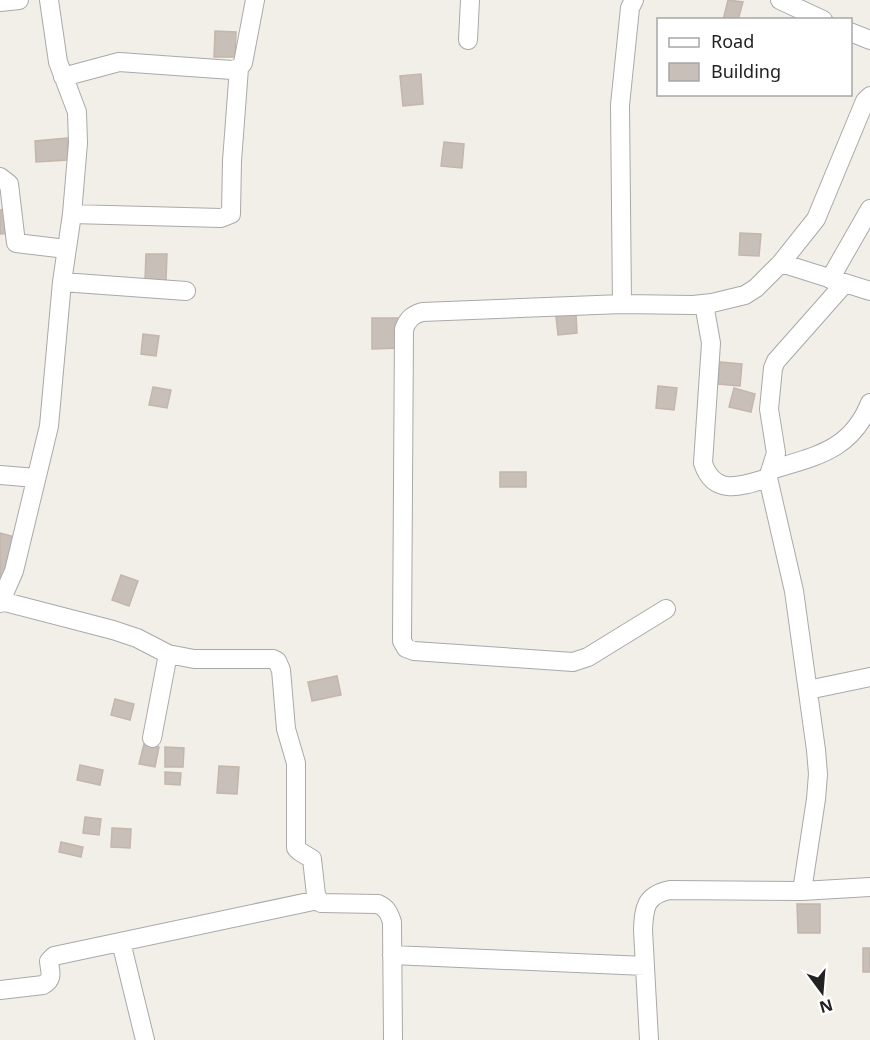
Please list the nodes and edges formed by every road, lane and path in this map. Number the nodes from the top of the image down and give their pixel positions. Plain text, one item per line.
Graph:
1 (19, 0) edge
2 (49, 0) edge
3 (255, 0) edge
4 (470, 0) edge
5 (633, 0) edge
6 (780, 0) edge
7 (0, 2) edge
8 (819, 18) edge
9 (852, 33) edge
10 (468, 40) dead end
11 (870, 40) edge
12 (239, 68) junction
13 (63, 77) junction
14 (870, 96) edge
15 (0, 177) edge
16 (870, 209) edge
17 (72, 214) junction
18 (8, 244) edge
19 (66, 249) junction
20 (781, 263) junction
21 (837, 281) junction
22 (62, 282) junction
23 (186, 291) dead end
24 (870, 291) edge
25 (622, 304) junction
26 (704, 304) junction
27 (870, 403) edge
28 (769, 474) junction
29 (0, 475) edge
30 (36, 478) junction
31 (1, 602) edge
32 (666, 609) dead end
33 (168, 654) junction
34 (870, 677) edge
35 (808, 690) junction
36 (152, 738) dead end
37 (870, 887) edge
38 (802, 891) junction
39 (318, 900) junction
40 (121, 942) junction
41 (392, 955) junction
42 (645, 966) junction
43 (0, 990) edge
44 (145, 1040) edge
45 (393, 1040) edge
46 (649, 1040) edge

1 - 7 street
2 - 13 street
3 - 12 street
4 - 10 street
5 - 25 street
6 - 8 street
9 - 11 street
12 - 13 street
12 - 17 street
13 - 17 street
14 - 20 street
15 - 18 street
16 - 21 street
17 - 19 street
18 - 19 street
19 - 22 street
20 - 21 street
20 - 26 street
21 - 24 street
21 - 28 street
22 - 23 street
22 - 30 street
25 - 26 street
25 - 32 street
26 - 28 street
27 - 28 street
28 - 35 street
29 - 30 street
30 - 31 street
31 - 33 street
33 - 36 street
33 - 39 street
34 - 35 street
35 - 38 street
37 - 38 street
38 - 42 street
39 - 40 street
39 - 41 street
40 - 43 street
40 - 44 street
41 - 42 street
41 - 45 street
42 - 46 street

